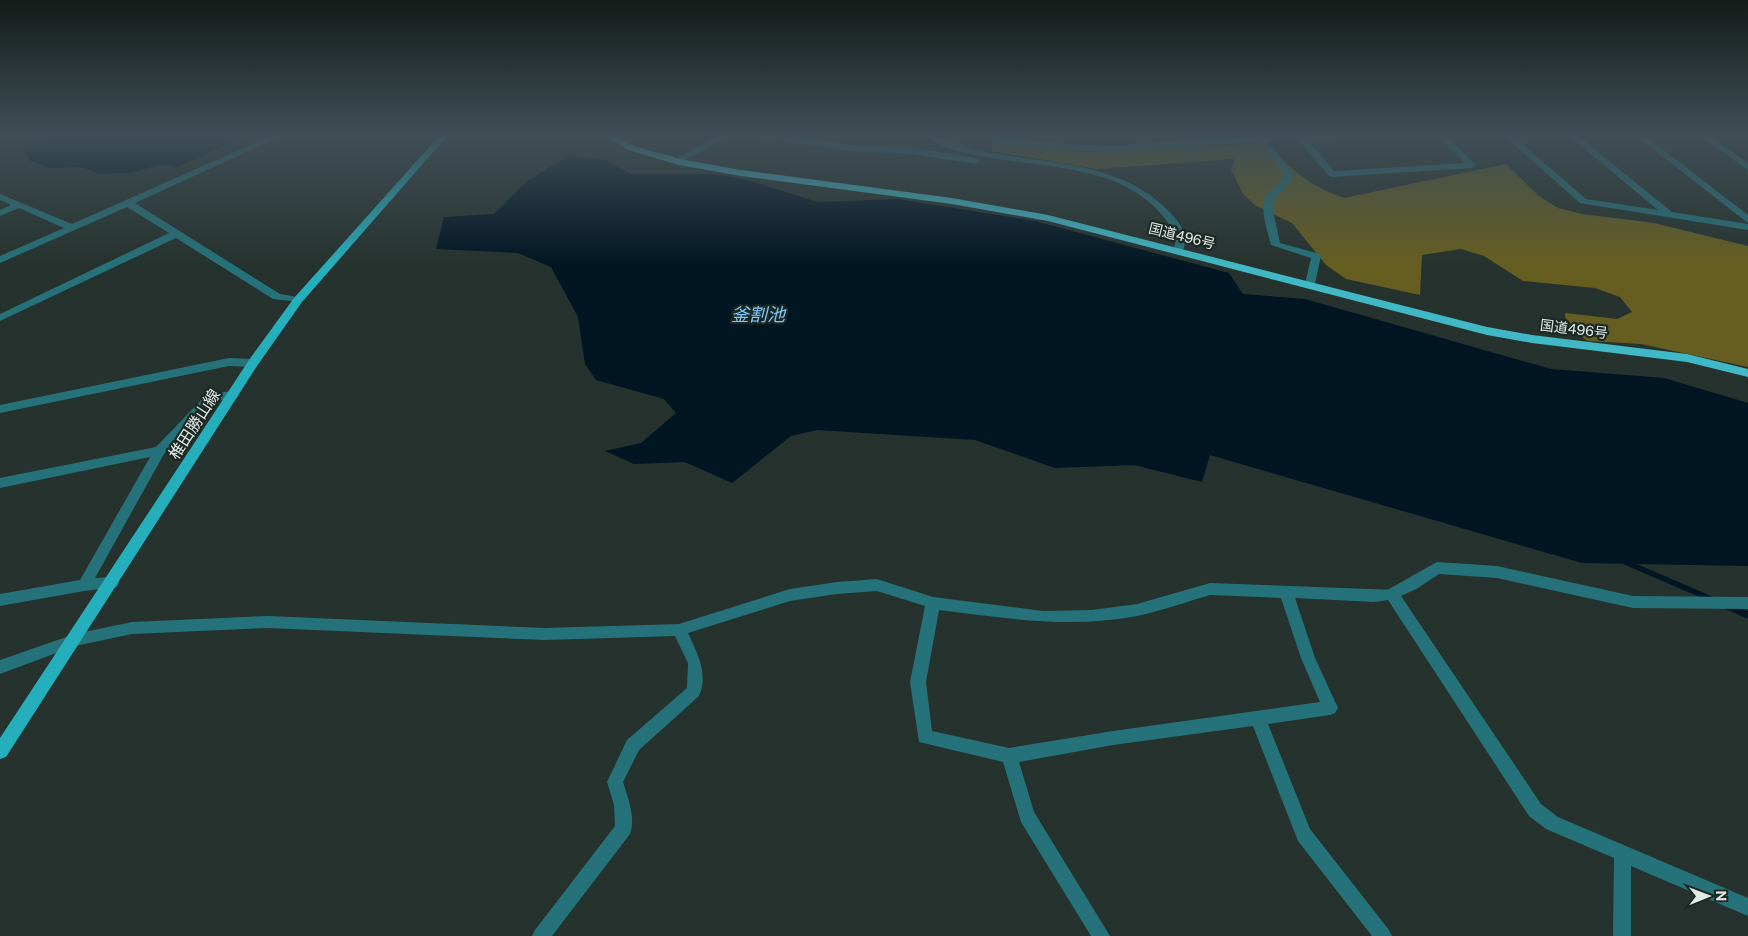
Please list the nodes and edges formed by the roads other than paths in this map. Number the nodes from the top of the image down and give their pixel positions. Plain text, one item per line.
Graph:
1 (182, 179) edge
2 (404, 179) edge
3 (784, 179) edge
4 (1111, 179) edge
5 (1287, 179) edge
6 (1557, 179) edge
7 (1626, 179) edge
8 (1695, 179) edge
9 (0, 197) edge
10 (128, 203) junction
11 (19, 205) junction
12 (0, 213) edge
13 (1670, 215) junction
14 (1748, 220) edge
15 (73, 228) junction
16 (1748, 228) edge
17 (176, 234) junction
18 (1178, 250) junction
19 (0, 260) edge
20 (1310, 284) junction
21 (298, 300) junction
22 (0, 318) edge
23 (253, 364) junction
24 (1748, 372) edge
25 (233, 395) junction
26 (0, 408) edge
27 (160, 451) junction
28 (0, 483) edge
29 (112, 583) junction
30 (84, 585) junction
31 (1286, 592) junction
32 (1392, 594) junction
33 (0, 600) edge
34 (933, 603) junction
35 (1748, 604) edge
36 (679, 630) junction
37 (75, 640) junction
38 (0, 667) edge
39 (1258, 718) junction
40 (0, 752) edge
41 (1009, 756) junction
42 (1623, 855) junction
43 (1748, 907) edge
44 (541, 936) edge
45 (1101, 936) edge
46 (1383, 936) edge
47 (1622, 936) edge

1 - 10 street
2 - 21 main road, 椎田勝山線
3 - 18 highway, 国道496号
4 - 18 street
5 - 20 street
6 - 13 street
7 - 13 street
8 - 14 street
9 - 11 street
10 - 15 street
10 - 17 street
11 - 12 street
11 - 15 street
13 - 16 street
15 - 19 street
17 - 21 street
17 - 22 street
18 - 20 highway, 国道496号
20 - 24 highway, 国道496号
21 - 23 main road, 椎田勝山線
23 - 25 main road, 椎田勝山線
23 - 26 street
25 - 27 street
25 - 29 main road, 椎田勝山線
27 - 28 street
27 - 30 street
29 - 30 street
29 - 37 main road, 椎田勝山線
30 - 33 street
31 - 32 street
31 - 34 street
31 - 39 street
32 - 35 street
32 - 42 street
34 - 36 street
34 - 41 street
36 - 37 street
36 - 44 street
37 - 38 street
37 - 40 main road, 椎田勝山線
39 - 41 street
39 - 46 street
41 - 45 street
42 - 43 street
42 - 47 street

